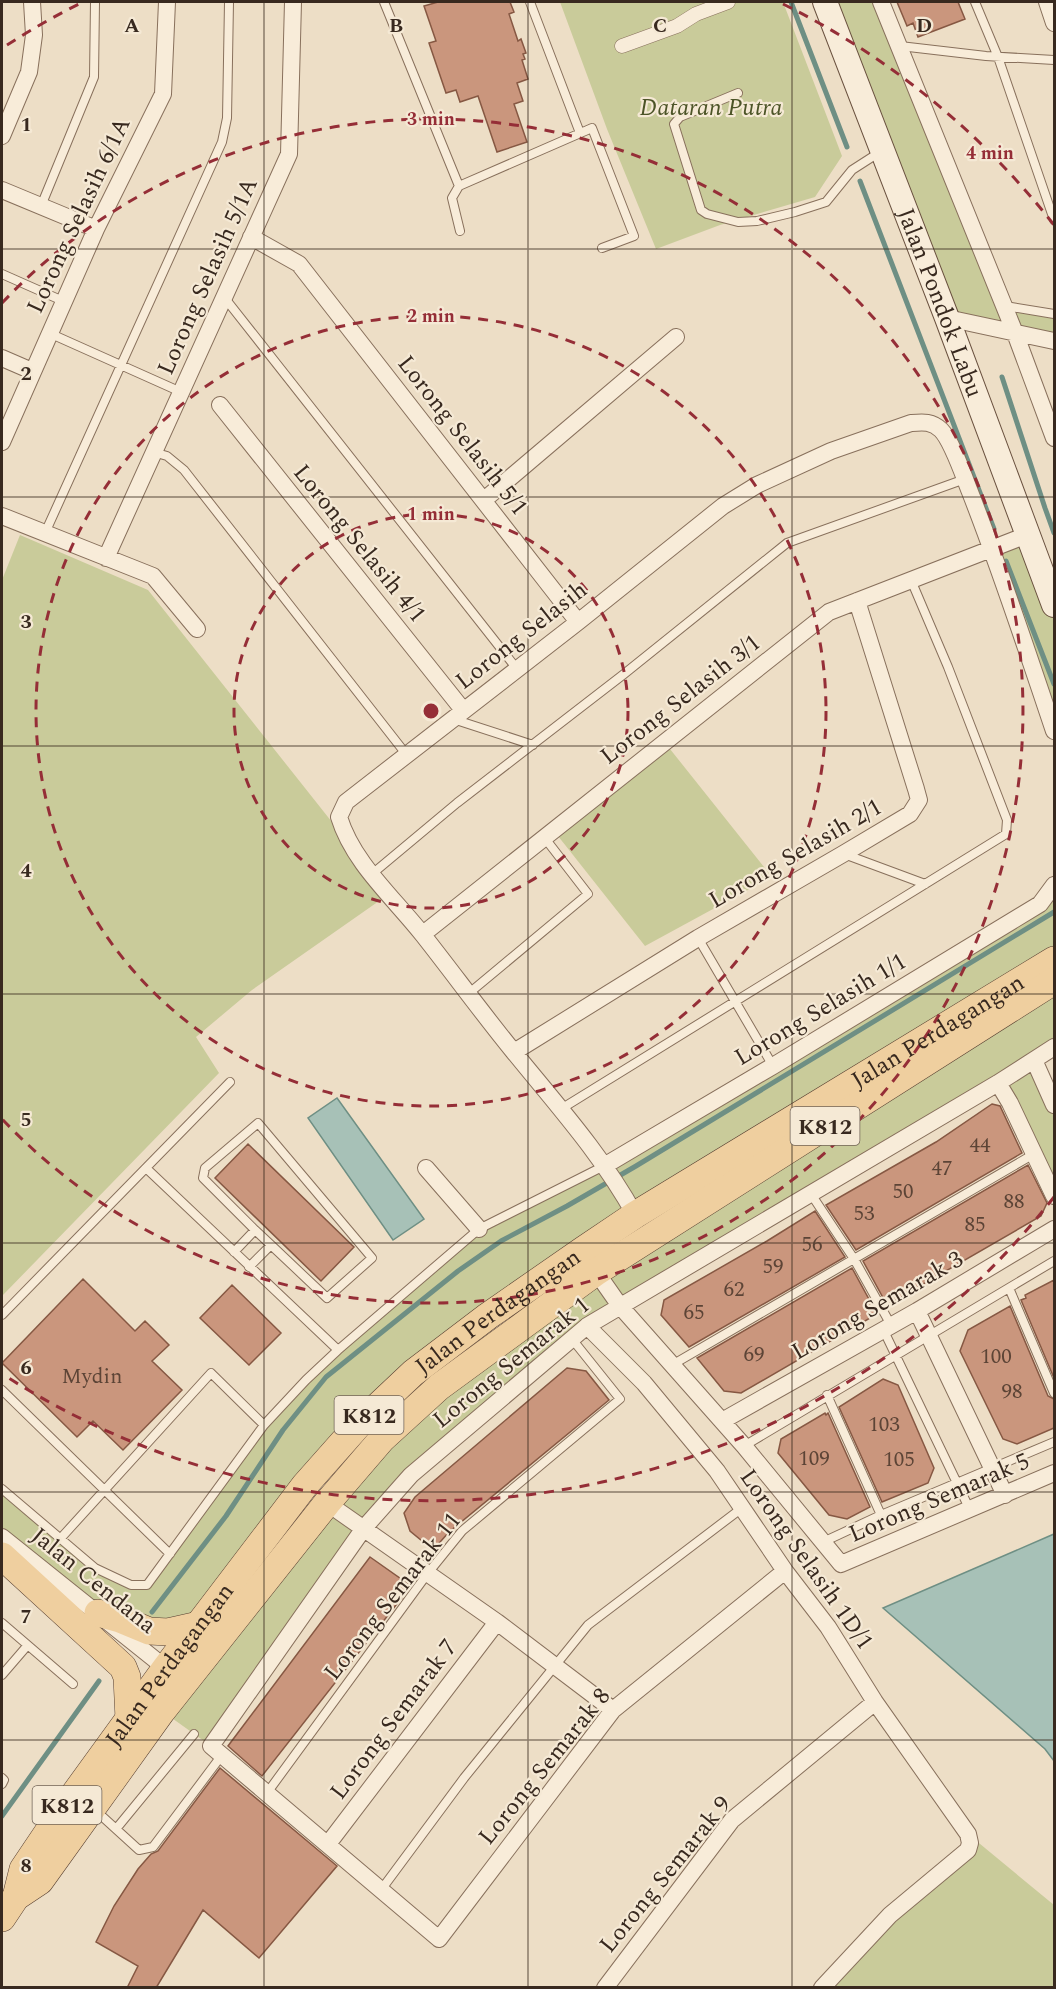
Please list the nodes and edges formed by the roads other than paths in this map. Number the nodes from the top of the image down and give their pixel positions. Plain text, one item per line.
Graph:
1 (32, 2) edge
2 (95, 2) edge
3 (167, 2) edge
4 (229, 2) edge
5 (293, 2) edge
6 (384, 2) edge
7 (530, 2) edge
8 (728, 2) edge
9 (825, 2) edge
10 (881, 2) edge
11 (975, 2) edge
12 (1047, 2) edge
13 (1054, 23) edge
14 (622, 46) dead end
15 (898, 46) junction
16 (998, 57) junction
17 (1054, 60) edge
18 (738, 93) dead end
19 (580, 133) junction
20 (2, 136) edge
21 (883, 150) junction
22 (459, 186) junction
23 (2, 190) edge
24 (41, 206) junction
25 (1054, 220) edge
26 (96, 229) junction
27 (460, 231) dead end
28 (251, 237) junction
29 (603, 249) dead end
30 (2, 274) edge
31 (224, 297) junction
32 (63, 301) junction
33 (1004, 306) junction
34 (1054, 314) edge
35 (947, 318) junction
36 (49, 333) junction
37 (1016, 333) junction
38 (675, 337) dead end
39 (1054, 342) edge
40 (2, 358) edge
41 (121, 365) junction
42 (32, 371) junction
43 (181, 392) junction
44 (220, 405) dead end
45 (2, 437) edge
46 (1054, 438) edge
47 (153, 452) junction
48 (965, 479) junction
49 (484, 500) junction
50 (2, 516) edge
51 (45, 534) junction
52 (1028, 535) junction
53 (993, 548) junction
54 (106, 558) junction
55 (911, 580) junction
56 (857, 601) junction
57 (1054, 605) edge
58 (578, 622) junction
59 (197, 629) dead end
60 (518, 669) junction
61 (458, 715) junction
62 (1054, 731) edge
63 (533, 745) junction
64 (406, 754) junction
65 (544, 837) junction
66 (843, 854) junction
67 (372, 874) junction
68 (925, 884) junction
69 (1054, 885) edge
70 (423, 934) junction
71 (699, 938) junction
72 (1054, 965) edge
73 (468, 994) junction
74 (735, 1000) junction
75 (1054, 1047) edge
76 (514, 1052) junction
77 (1034, 1060) junction
78 (773, 1066) junction
79 (230, 1082) dead end
80 (998, 1083) junction
81 (1054, 1105) edge
82 (561, 1108) junction
83 (1034, 1154) junction
84 (604, 1166) junction
85 (146, 1168) junction
86 (426, 1168) dead end
87 (811, 1194) junction
88 (1054, 1196) edge
89 (630, 1206) junction
90 (1054, 1228) edge
91 (479, 1229) junction
92 (255, 1230) junction
93 (271, 1245) junction
94 (234, 1252) junction
95 (854, 1259) junction
96 (589, 1261) junction
97 (1054, 1261) edge
98 (249, 1267) junction
99 (1009, 1288) junction
100 (620, 1306) junction
101 (917, 1311) junction
102 (2, 1316) edge
103 (587, 1326) junction
104 (887, 1327) junction
105 (929, 1335) junction
106 (572, 1339) junction
107 (338, 1350) junction
108 (896, 1354) junction
109 (672, 1365) junction
110 (2, 1390) edge
111 (1054, 1393) edge
112 (827, 1395) junction
113 (722, 1421) junction
114 (264, 1425) junction
115 (1054, 1442) edge
116 (744, 1446) junction
117 (992, 1468) junction
118 (1054, 1473) edge
119 (958, 1482) junction
120 (2, 1489) edge
121 (105, 1489) junction
122 (1005, 1495) junction
123 (327, 1503) junction
124 (742, 1508) junction
125 (970, 1510) junction
126 (881, 1515) junction
127 (364, 1528) junction
128 (2, 1537) edge
129 (60, 1539) junction
130 (823, 1542) junction
131 (170, 1554) junction
132 (2, 1556) edge
133 (785, 1571) junction
134 (428, 1573) junction
135 (98, 1612) junction
136 (498, 1622) junction
137 (2, 1623) edge
138 (199, 1624) junction
139 (27, 1646) junction
140 (555, 1665) junction
141 (2, 1675) edge
142 (175, 1676) junction
143 (73, 1684) dead end
144 (875, 1702) junction
145 (613, 1710) junction
146 (129, 1719) junction
147 (194, 1734) dead end
148 (216, 1750) junction
149 (2, 1778) edge
150 (2, 1784) edge
151 (267, 1793) junction
152 (92, 1807) junction
153 (116, 1829) junction
154 (328, 1845) junction
155 (381, 1890) junction
156 (9, 1902) edge
157 (605, 1988) edge
158 (822, 1988) edge

1 - 20 street
2 - 24 lane
3 - 26 street, Lorong Selasih 6/1A
4 - 41 lane
5 - 28 street, Lorong Selasih 5/1A
6 - 22 lane
7 - 19 lane
8 - 14 street
9 - 21 main road, Jalan Pondok Labu
10 - 15 street
11 - 16 lane
12 - 13 street
15 - 16 lane
15 - 33 street
16 - 17 lane
16 - 25 lane
18 - 21 lane
19 - 22 lane
19 - 29 lane
21 - 35 main road, Jalan Pondok Labu
22 - 27 lane
23 - 24 street
24 - 26 street
26 - 32 street, Lorong Selasih 6/1A
28 - 31 street, Lorong Selasih 5/1A
28 - 49 street, Lorong Selasih 5/1
30 - 32 lane
31 - 43 street, Lorong Selasih 5/1A
31 - 60 lane
32 - 36 street, Lorong Selasih 6/1A
33 - 34 lane
33 - 37 street
35 - 37 street
35 - 52 main road, Jalan Pondok Labu
36 - 41 lane
36 - 42 street, Lorong Selasih 6/1A
37 - 39 street
37 - 46 street
38 - 49 street
40 - 42 street
41 - 43 lane
41 - 51 lane
42 - 45 street, Lorong Selasih 6/1A
43 - 47 street, Lorong Selasih 5/1A
44 - 61 street, Lorong Selasih 4/1
47 - 54 street, Lorong Selasih 5/1A
47 - 64 lane
48 - 53 street
48 - 58 street, Lorong Selasih
48 - 63 lane
49 - 58 street, Lorong Selasih 5/1
50 - 51 street
51 - 54 street
52 - 53 street, Lorong Selasih 3/1
52 - 57 main road, Jalan Pondok Labu
53 - 55 street, Lorong Selasih 3/1
53 - 62 street
54 - 59 street
55 - 56 street, Lorong Selasih 3/1
55 - 68 lane
56 - 65 street, Lorong Selasih 3/1
56 - 66 street, Lorong Selasih 2/1
58 - 60 street, Lorong Selasih
60 - 61 street, Lorong Selasih
61 - 63 lane
61 - 64 street, Lorong Selasih
63 - 67 lane
64 - 67 street, Lorong Selasih
65 - 70 street, Lorong Selasih 3/1
65 - 73 lane
66 - 68 lane
66 - 71 street, Lorong Selasih 2/1
67 - 70 street, Lorong Selasih
68 - 74 lane
69 - 78 street, Lorong Selasih 1/1
70 - 73 street, Lorong Selasih
71 - 74 lane
71 - 76 street, Lorong Selasih 2/1
72 - 89 main road, Jalan Perdagangan / K812
72 - 96 main road, Jalan Perdagangan / K812
73 - 76 street, Lorong Selasih
74 - 78 lane
74 - 82 lane
75 - 77 street, Lorong Semarak 1
76 - 82 street, Lorong Selasih
77 - 80 street, Lorong Semarak 1
77 - 81 street
78 - 84 street, Lorong Selasih 1/1
79 - 85 lane
80 - 83 street
80 - 87 street, Lorong Semarak 1
82 - 84 street, Lorong Selasih
83 - 88 street
83 - 95 lane
84 - 89 street, Lorong Selasih
84 - 91 lane
85 - 94 lane
85 - 102 lane
86 - 91 street
87 - 95 lane
87 - 100 street, Lorong Semarak 1
89 - 96 main road, Jalan Perdagangan / K812
90 - 101 street, Lorong Semarak 3
91 - 107 lane
92 - 93 lane
92 - 93 lane
92 - 94 lane
93 - 98 lane
94 - 98 lane
95 - 104 lane
95 - 109 lane
96 - 100 street
96 - 123 main road, Jalan Perdagangan / K812
96 - 138 main road, Jalan Perdagangan / K812
97 - 99 lane
98 - 107 lane
99 - 105 lane
99 - 111 lane
100 - 103 street, Lorong Semarak 1
100 - 109 street
101 - 104 street, Lorong Semarak 3
101 - 105 street
103 - 106 street, Lorong Semarak 1
103 - 124 street, Lorong Selasih 1D/1
104 - 108 lane
104 - 113 street, Lorong Semarak 3
105 - 108 lane
105 - 117 street
106 - 127 street, Lorong Semarak 1
106 - 134 lane, Lorong Semarak 11
107 - 114 lane
108 - 112 lane
108 - 119 lane
109 - 113 street
110 - 121 lane
112 - 116 lane
112 - 126 lane
113 - 116 street
114 - 121 lane
114 - 131 lane
115 - 117 lane
116 - 130 street
117 - 119 lane
117 - 122 street
118 - 122 street, Lorong Semarak 5
119 - 125 lane
119 - 126 lane
120 - 129 lane
121 - 129 lane
121 - 131 lane
122 - 125 street, Lorong Semarak 5
123 - 127 street
123 - 142 main road, Jalan Perdagangan / K812
124 - 133 street, Lorong Selasih 1D/1
124 - 140 lane
125 - 130 street, Lorong Semarak 5
126 - 130 lane
127 - 134 street
127 - 148 street, Lorong Semarak 1
128 - 135 street, Jalan Cendana
129 - 131 lane
132 - 146 main road
133 - 144 street, Lorong Selasih 1D/1
133 - 145 street, Lorong Semarak 8
134 - 136 street
134 - 151 lane, Lorong Semarak 11
135 - 138 main road
135 - 142 street, Jalan Cendana
136 - 140 street
136 - 154 street, Lorong Semarak 7
137 - 139 lane
138 - 142 main road, Jalan Perdagangan / K812
139 - 141 lane
139 - 143 lane
140 - 145 street
140 - 155 lane
142 - 146 main road, Jalan Perdagangan / K812
142 - 152 main road, Jalan Perdagangan / K812
144 - 157 street, Lorong Semarak 9
144 - 158 street, Lorong Selasih 1D/1
145 - 155 street, Lorong Semarak 8
146 - 156 main road, Jalan Perdagangan / K812
147 - 153 lane
148 - 151 street
148 - 153 lane
149 - 150 lane
151 - 154 street
152 - 153 lane
152 - 156 main road, Jalan Perdagangan / K812
154 - 155 street

